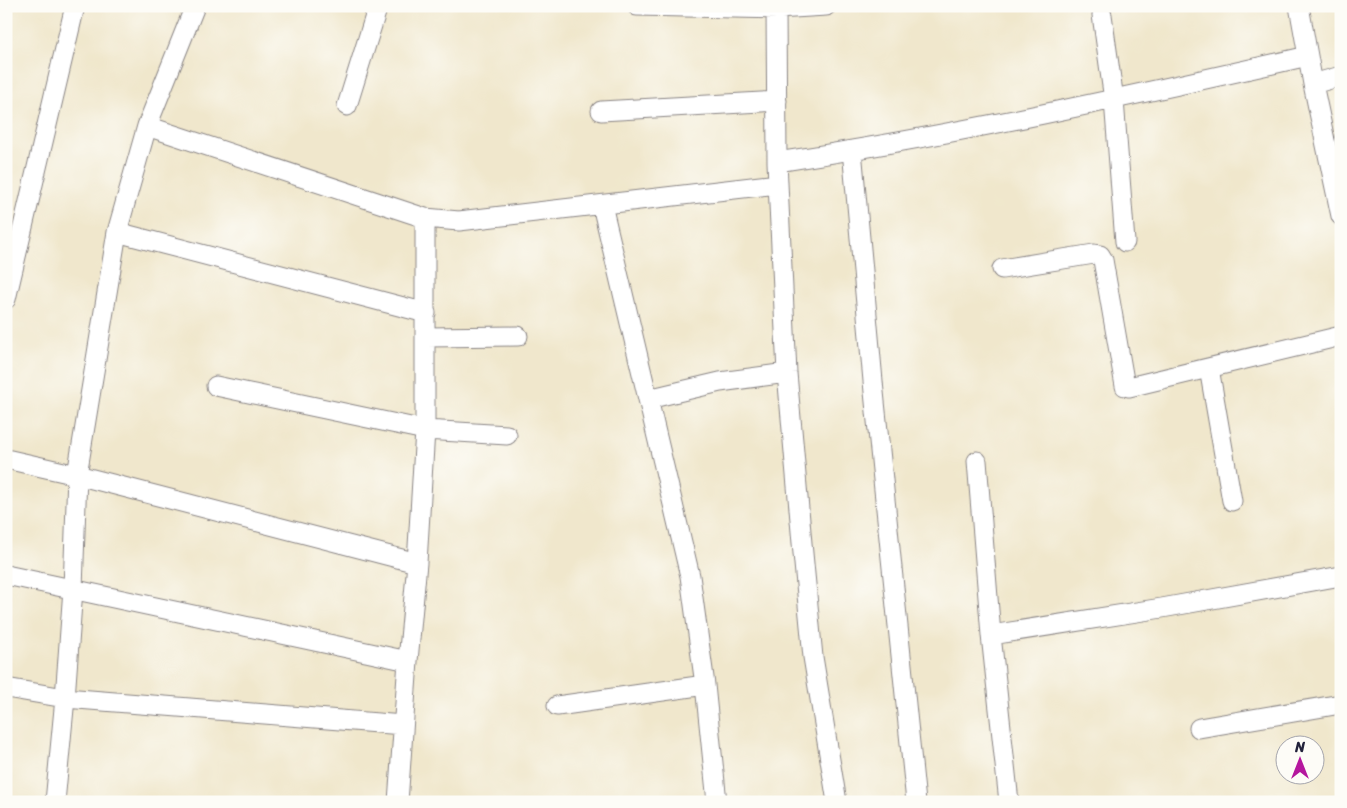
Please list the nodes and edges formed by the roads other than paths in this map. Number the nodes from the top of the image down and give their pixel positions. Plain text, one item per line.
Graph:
1 (75, 6) edge
2 (195, 6) edge
3 (378, 6) edge
4 (637, 6) edge
5 (826, 6) edge
6 (1299, 6) edge
7 (776, 8) edge
8 (1102, 15) dead end
9 (1308, 56) junction
10 (1341, 76) edge
11 (1312, 84) junction
12 (1114, 100) junction
13 (777, 101) junction
14 (347, 106) dead end
15 (601, 111) dead end
16 (147, 126) junction
17 (852, 150) junction
18 (777, 162) junction
19 (778, 184) junction
20 (602, 205) junction
21 (1340, 209) edge
22 (425, 218) junction
23 (117, 232) junction
24 (1126, 242) dead end
25 (1002, 269) dead end
26 (6, 300) edge
27 (426, 313) junction
28 (518, 336) dead end
29 (1341, 336) edge
30 (426, 337) junction
31 (1209, 368) junction
32 (787, 373) junction
33 (216, 386) dead end
34 (648, 399) junction
35 (425, 430) junction
36 (506, 435) dead end
37 (6, 459) edge
38 (977, 461) dead end
39 (77, 475) junction
40 (1232, 501) dead end
41 (417, 563) junction
42 (6, 574) edge
43 (1341, 576) edge
44 (73, 589) junction
45 (991, 635) junction
46 (408, 661) junction
47 (705, 685) junction
48 (6, 688) edge
49 (65, 698) junction
50 (1341, 704) edge
51 (557, 706) dead end
52 (403, 725) junction
53 (1199, 728) dead end
54 (713, 801) edge
55 (55, 802) edge
56 (398, 802) edge
57 (837, 802) edge
58 (916, 802) edge
59 (1009, 802) edge

1 - 26 street
2 - 16 street
3 - 14 street
4 - 7 street
5 - 7 street
6 - 9 street
7 - 13 street
8 - 12 street
9 - 11 street
9 - 12 street
10 - 11 street
11 - 21 street
12 - 17 street
12 - 24 street
13 - 15 street
13 - 18 street
16 - 22 street
16 - 23 street
17 - 18 street
17 - 58 street
18 - 19 street
19 - 20 street
19 - 32 street
20 - 22 street
20 - 34 street
22 - 27 street
23 - 27 street
23 - 39 street
25 - 31 street
27 - 30 street
28 - 30 street
29 - 31 street
30 - 35 street
31 - 40 street
32 - 34 street
32 - 57 street
33 - 35 street
34 - 47 street
35 - 36 street
35 - 41 street
37 - 39 street
38 - 45 street
39 - 41 street
39 - 44 street
41 - 46 street
42 - 44 street
43 - 45 street
44 - 46 street
44 - 49 street
45 - 59 street
46 - 52 street
47 - 51 street
47 - 54 street
48 - 49 street
49 - 52 street
49 - 55 street
50 - 53 street
52 - 56 street

